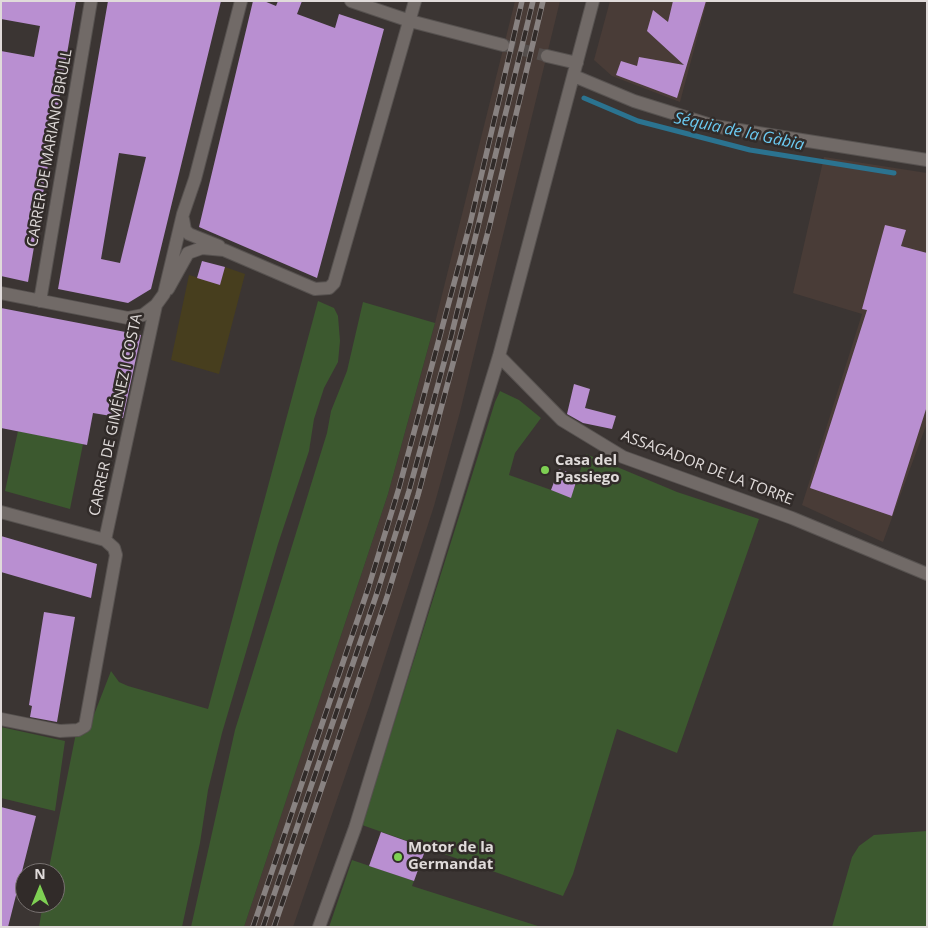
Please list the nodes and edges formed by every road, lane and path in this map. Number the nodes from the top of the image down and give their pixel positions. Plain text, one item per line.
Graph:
1 (92, 1) edge
2 (241, 1) edge
3 (351, 1) edge
4 (415, 1) edge
5 (593, 1) edge
6 (410, 21) junction
7 (503, 45) tunnel mouth
8 (547, 56) tunnel mouth
9 (576, 70) junction
10 (927, 160) edge
11 (183, 214) junction
12 (224, 250) junction
13 (1, 293) edge
14 (164, 294) junction
15 (40, 301) junction
16 (156, 305) junction
17 (499, 356) junction
18 (1, 512) edge
19 (105, 540) junction
20 (927, 574) edge
21 (1, 719) edge
22 (319, 927) edge

1 - 15 street, CARRER DE MARIANO BRULL
2 - 11 street, CARRER DE GIMÉNEZ I COSTA
3 - 6 street
4 - 6 street
5 - 9 street
6 - 7 street
6 - 12 street
8 - 9 street
9 - 10 street
9 - 17 street
11 - 12 street
11 - 14 street, CARRER DE GIMÉNEZ I COSTA
12 - 14 street
13 - 15 street
14 - 16 street, CARRER DE GIMÉNEZ I COSTA
15 - 16 street
16 - 19 street, CARRER DE GIMÉNEZ I COSTA
17 - 20 street, ASSAGADOR DE LA TORRE
17 - 22 street
18 - 19 street
19 - 21 street, CARRER DE GIMÉNEZ I COSTA

